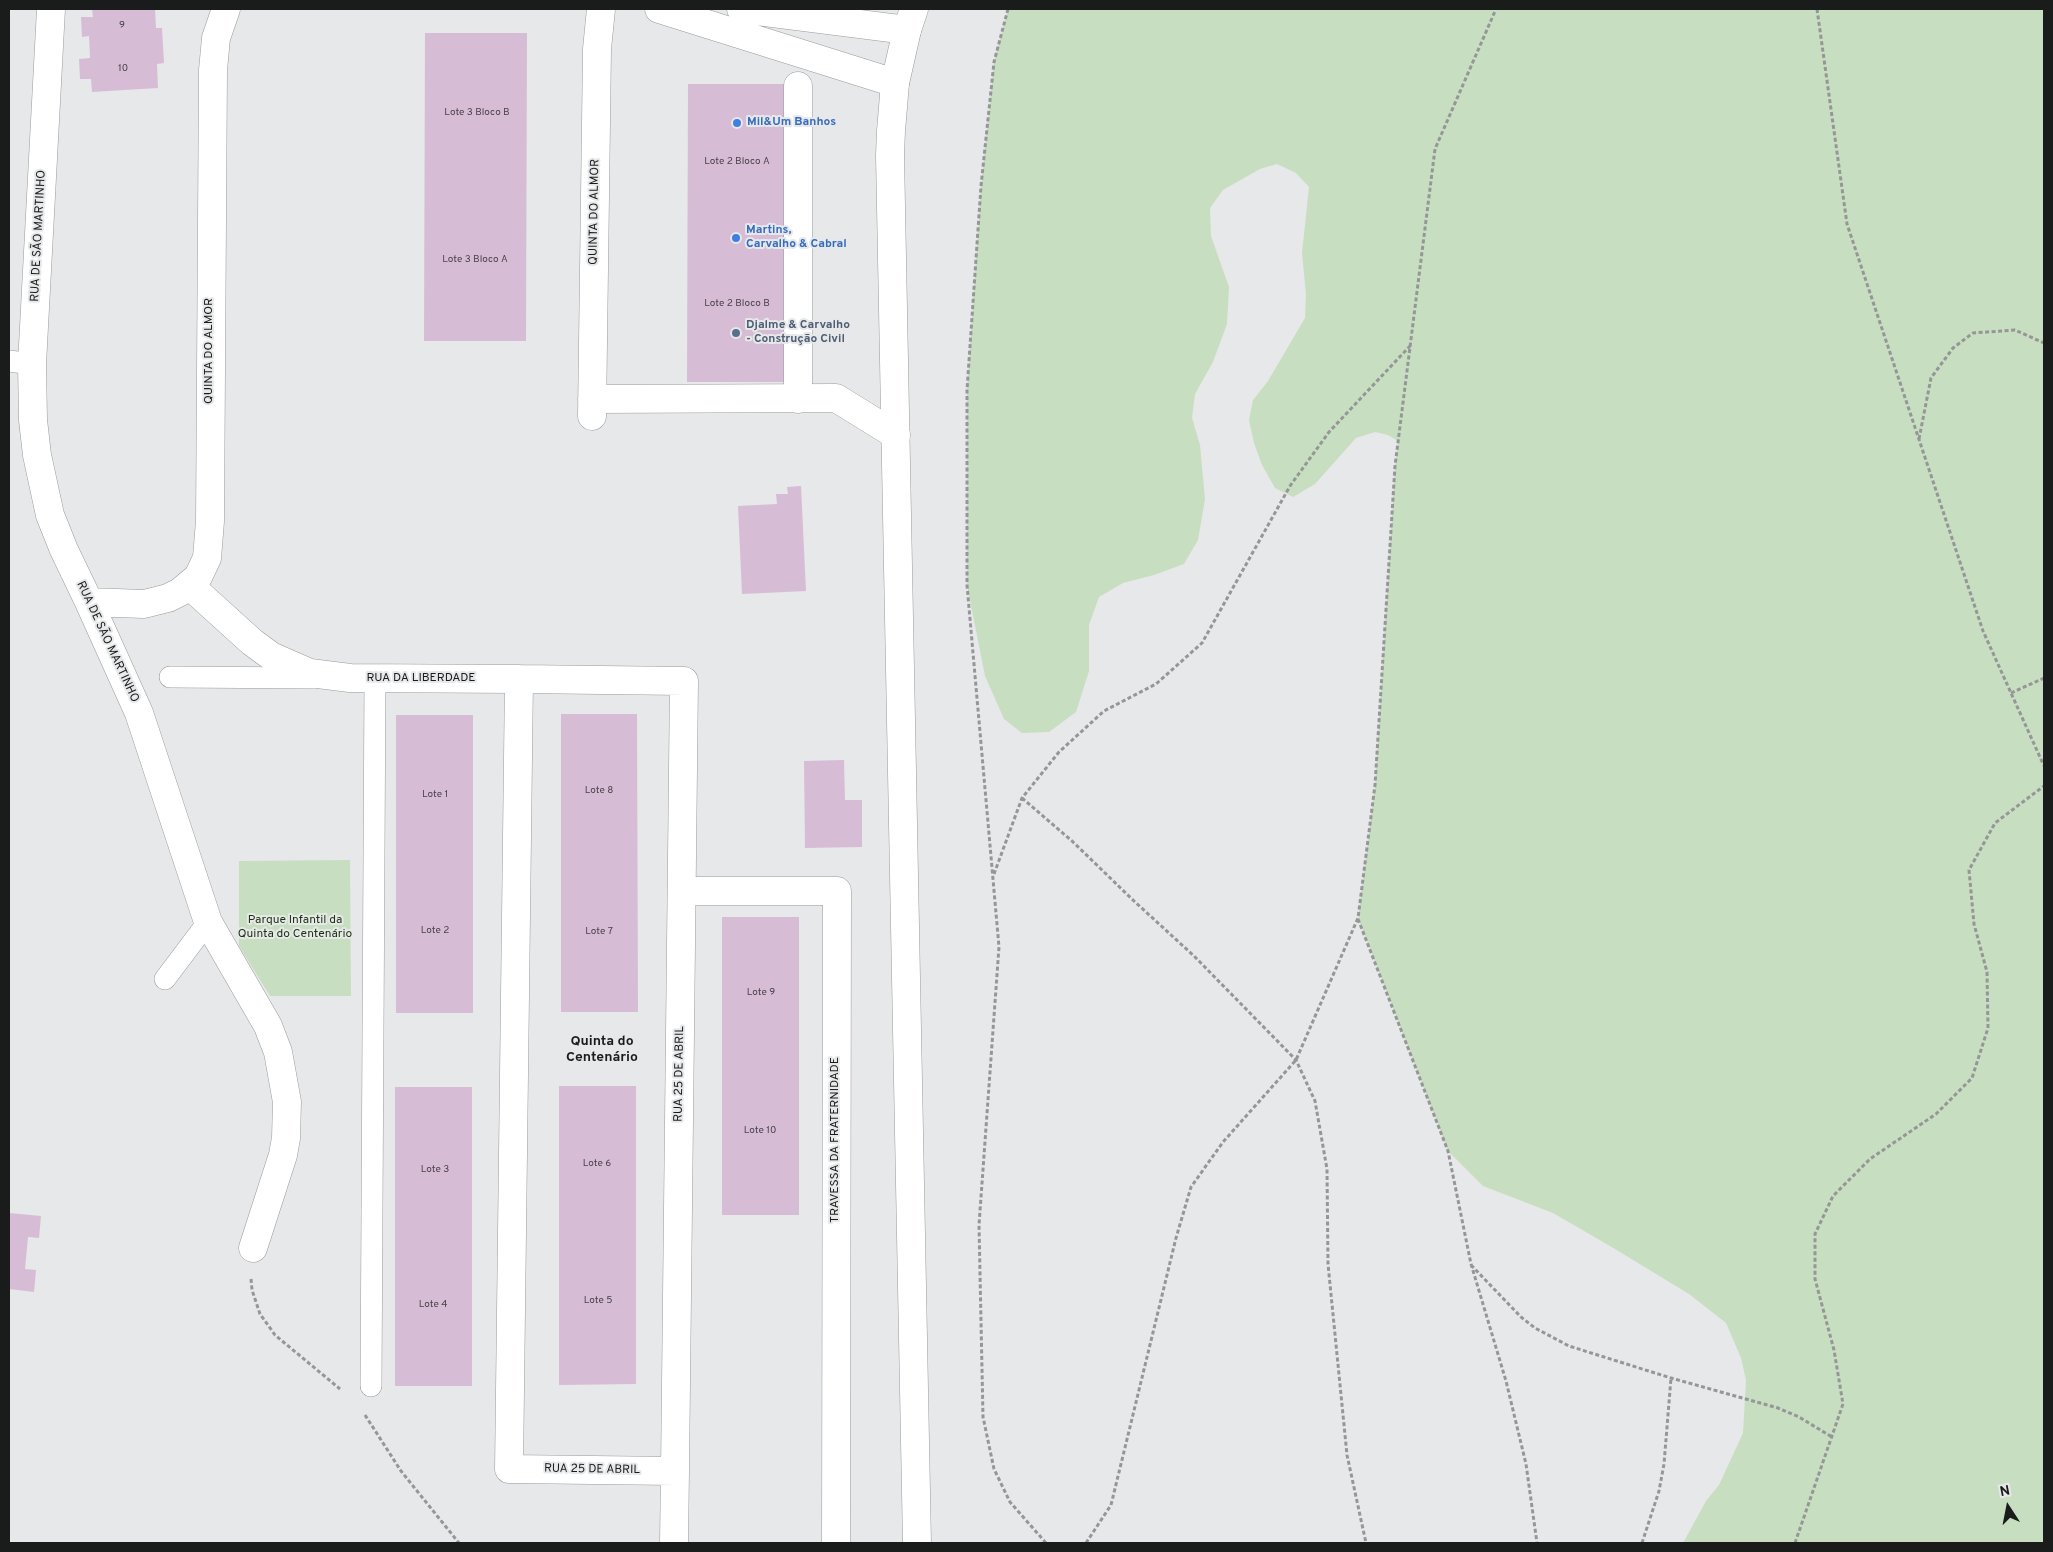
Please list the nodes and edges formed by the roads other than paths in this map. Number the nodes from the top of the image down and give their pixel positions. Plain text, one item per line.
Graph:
1 (51, 9) edge
2 (226, 9) edge
3 (601, 9) edge
4 (659, 9) edge
5 (741, 9) edge
6 (911, 19) edge
7 (896, 83) junction
8 (798, 86) dead end
9 (20, 363) edge
10 (798, 399) junction
11 (896, 435) junction
12 (189, 585) junction
13 (89, 602) junction
14 (170, 676) dead end
15 (363, 678) junction
16 (519, 679) junction
17 (684, 681) joint
18 (682, 891) junction
19 (208, 922) junction
20 (165, 979) dead end
21 (253, 1248) dead end
22 (371, 1386) dead end
23 (675, 1471) junction
24 (674, 1543) edge
25 (836, 1543) edge
26 (917, 1543) edge

1 - 9 street, RUA DE SÃO MARTINHO
2 - 12 street, QUINTA DO ALMOR
3 - 10 street, QUINTA DO ALMOR
4 - 7 street
5 - 6 street
6 - 7 street
7 - 11 street
8 - 10 street
9 - 13 street, RUA DE SÃO MARTINHO
10 - 11 street
11 - 26 street
12 - 13 street, QUINTA DO ALMOR
12 - 15 street, RUA DA LIBERDADE
13 - 19 street, RUA DE SÃO MARTINHO
14 - 15 lane
15 - 16 street, RUA DA LIBERDADE
15 - 22 lane
16 - 17 street, RUA DA LIBERDADE
16 - 23 street, RUA 25 DE ABRIL
17 - 18 street, RUA 25 DE ABRIL
18 - 23 street, RUA 25 DE ABRIL
18 - 25 street, TRAVESSA DA FRATERNIDADE
19 - 20 lane
19 - 21 street, RUA DE SÃO MARTINHO
23 - 24 street

